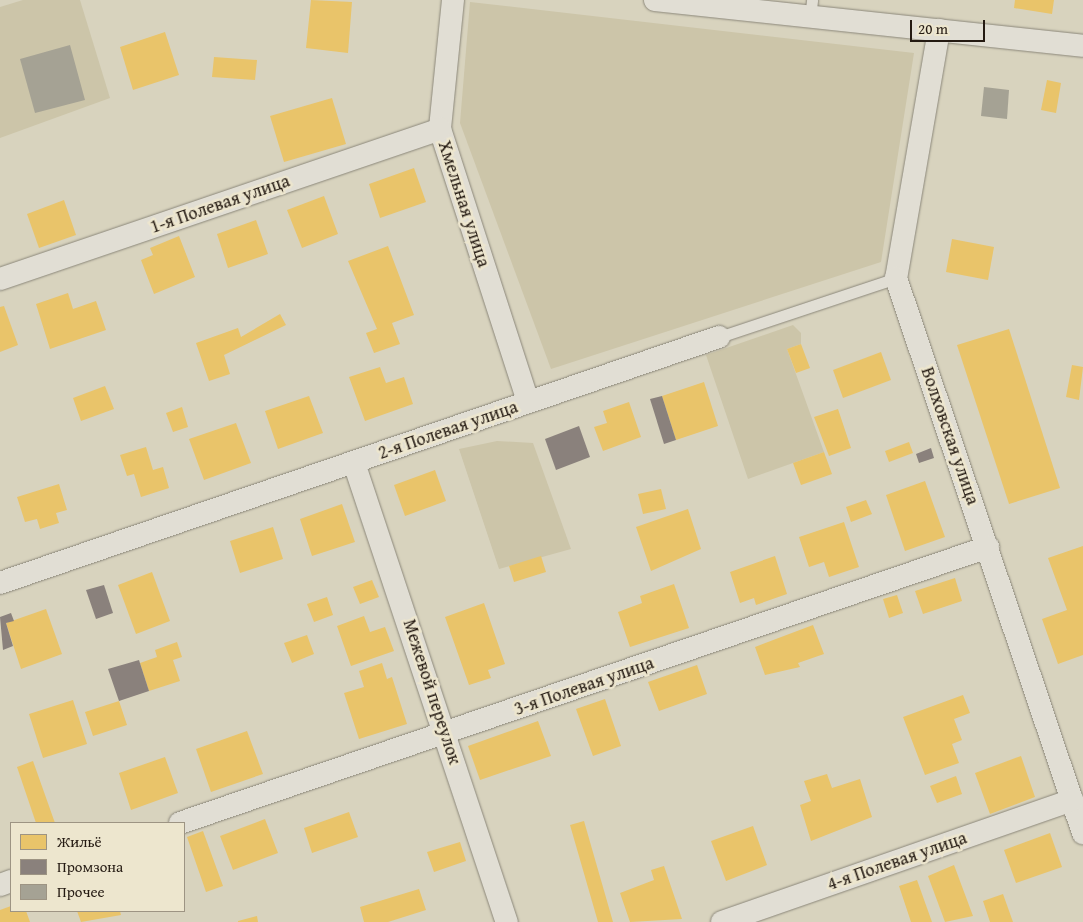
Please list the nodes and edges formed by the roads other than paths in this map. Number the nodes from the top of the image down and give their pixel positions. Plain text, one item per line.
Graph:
1 (453, 0) edge
2 (655, 0) edge
3 (811, 8) edge
4 (939, 30) junction
5 (1083, 46) edge
6 (440, 129) junction
7 (896, 278) junction
8 (0, 279) edge
9 (719, 337) joint
10 (528, 402) junction
11 (354, 464) junction
12 (988, 547) junction
13 (0, 583) edge
14 (445, 733) junction
15 (1078, 794) edge
16 (183, 822) edge
17 (1083, 833) edge
18 (507, 922) edge
19 (722, 922) edge

1 - 6 street, Хмельная улица
2 - 3 street
3 - 4 street
4 - 5 street
4 - 7 street, Волховская улица
6 - 8 street, 1-я Полевая улица
6 - 10 street, Хмельная улица
7 - 9 lane, 2-я Полевая улица
7 - 12 street, Волховская улица
9 - 10 street, 2-я Полевая улица
10 - 11 street, 2-я Полевая улица
11 - 13 street, 2-я Полевая улица
11 - 14 street, Межевой переулок
12 - 14 street, 3-я Полевая улица
12 - 15 street, Волховская улица
14 - 16 street, 3-я Полевая улица
14 - 18 street, Межевой переулок
15 - 17 street, Волховская улица
15 - 19 street, 4-я Полевая улица

